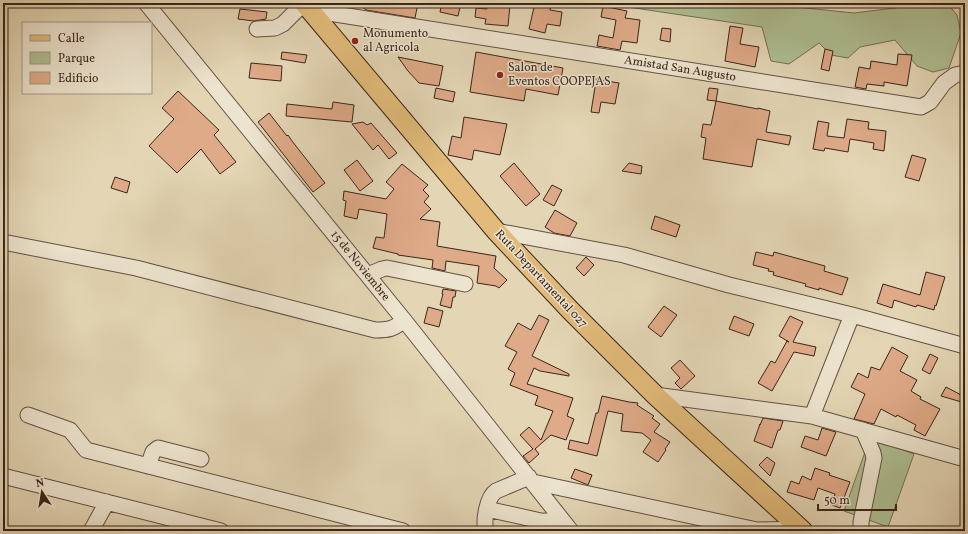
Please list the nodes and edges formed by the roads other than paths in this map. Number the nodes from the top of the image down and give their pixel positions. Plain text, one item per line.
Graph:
1 (146, 3) edge
2 (306, 5) edge
3 (257, 29) dead end
4 (965, 73) edge
5 (496, 231) junction
6 (3, 242) edge
7 (368, 275) junction
8 (465, 284) dead end
9 (852, 315) junction
10 (404, 320) junction
11 (965, 346) edge
12 (656, 395) junction
13 (28, 415) dead end
14 (812, 416) junction
15 (863, 430) junction
16 (201, 459) dead end
17 (965, 459) edge
18 (148, 466) junction
19 (3, 476) edge
20 (531, 480) junction
21 (106, 502) junction
22 (487, 509) junction
23 (560, 516) junction
24 (187, 527) edge
25 (802, 530) edge
26 (91, 531) edge
27 (221, 531) edge
28 (403, 531) edge
29 (486, 531) edge
30 (571, 531) edge
31 (860, 531) edge

1 - 7 street, 15 de Noviembre
2 - 3 street
2 - 4 street, Amistad San Augusto
2 - 5 main road, Ruta Departamental 027
5 - 9 street
5 - 12 main road, Ruta Departamental 027
6 - 10 street
7 - 8 street
7 - 10 street, 15 de Noviembre
9 - 11 street
9 - 14 street
10 - 20 street, 15 de Noviembre
12 - 14 street
12 - 25 main road, Ruta Departamental 027
13 - 18 street
14 - 15 street
15 - 17 street
15 - 31 street
16 - 18 street
18 - 28 street
19 - 21 street
20 - 22 street
20 - 23 street, 15 de Noviembre
20 - 25 street
21 - 24 street
21 - 26 street
22 - 23 street
22 - 29 street
23 - 30 street, 15 de Noviembre
24 - 27 street

